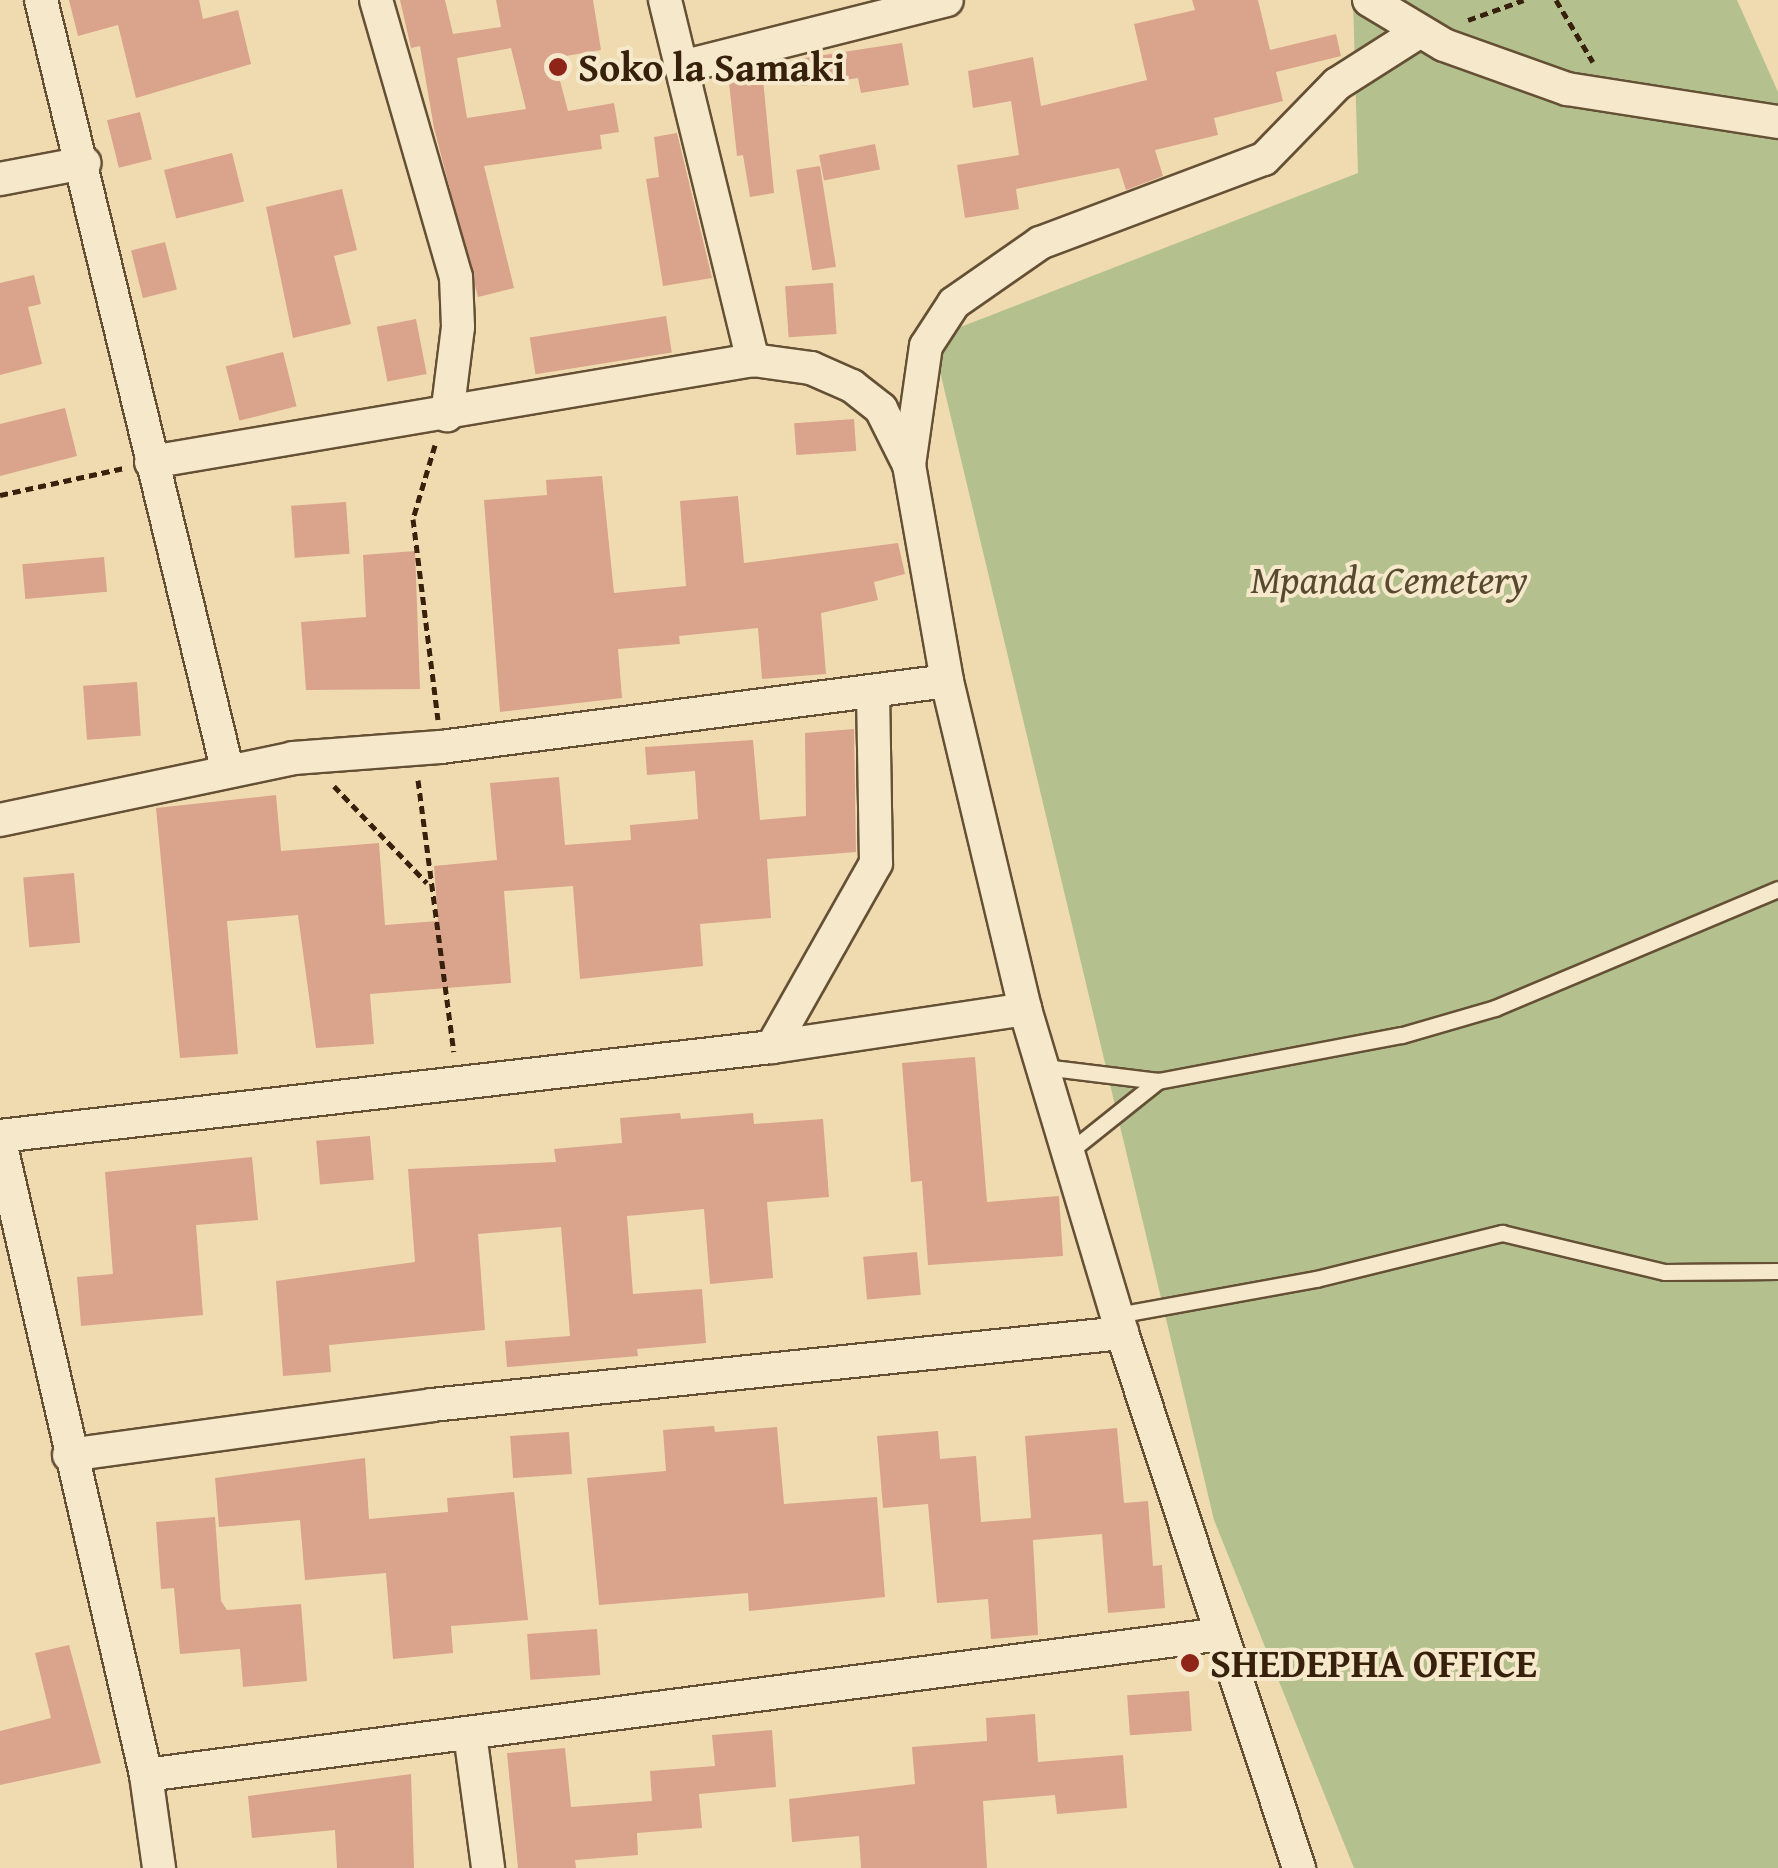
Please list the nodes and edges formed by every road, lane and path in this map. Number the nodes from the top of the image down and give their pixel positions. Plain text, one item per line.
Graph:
1 (40, 0) edge
2 (376, 0) edge
3 (665, 0) edge
4 (947, 0) edge
5 (1368, 0) edge
6 (1524, 0) edge
7 (1556, 0) edge
8 (1416, 32) junction
9 (682, 66) junction
10 (1609, 99) junction
11 (1778, 122) edge
12 (84, 163) junction
13 (0, 180) edge
14 (753, 360) junction
15 (447, 414) junction
16 (152, 462) junction
17 (909, 465) junction
18 (0, 495) edge
19 (947, 681) junction
20 (872, 691) junction
21 (428, 747) junction
22 (293, 758) junction
23 (228, 768) junction
24 (0, 820) edge
25 (429, 885) junction
26 (1778, 889) edge
27 (1025, 1009) junction
28 (772, 1047) junction
29 (1044, 1067) junction
30 (458, 1079) junction
31 (1158, 1081) junction
32 (0, 1139) edge
33 (1069, 1152) junction
34 (1778, 1270) edge
35 (1120, 1324) junction
36 (70, 1455) junction
37 (1222, 1634) junction
38 (470, 1734) junction
39 (146, 1775) junction
40 (159, 1868) edge
41 (488, 1868) edge
42 (1299, 1868) edge

1 - 12 street
2 - 15 street
3 - 9 street
4 - 9 street
5 - 8 street
6 - 8 path
7 - 10 path
8 - 10 street
8 - 17 street
9 - 14 street
10 - 11 street
12 - 13 street
12 - 16 street
14 - 15 street
14 - 17 street
15 - 16 street
15 - 21 path
16 - 18 path
16 - 23 street
17 - 19 street
19 - 20 street
19 - 27 street
20 - 21 street
20 - 28 street
21 - 22 street
21 - 25 path
22 - 23 street
22 - 25 path
23 - 24 street
25 - 30 path
26 - 31 lane
27 - 28 street
27 - 29 street
28 - 30 street
29 - 31 lane
29 - 33 street
30 - 32 street
31 - 33 lane
32 - 36 street
33 - 35 street
34 - 35 lane
35 - 36 street
35 - 37 street
36 - 39 street
37 - 38 street
37 - 42 street
38 - 39 street
38 - 41 street
39 - 40 street

